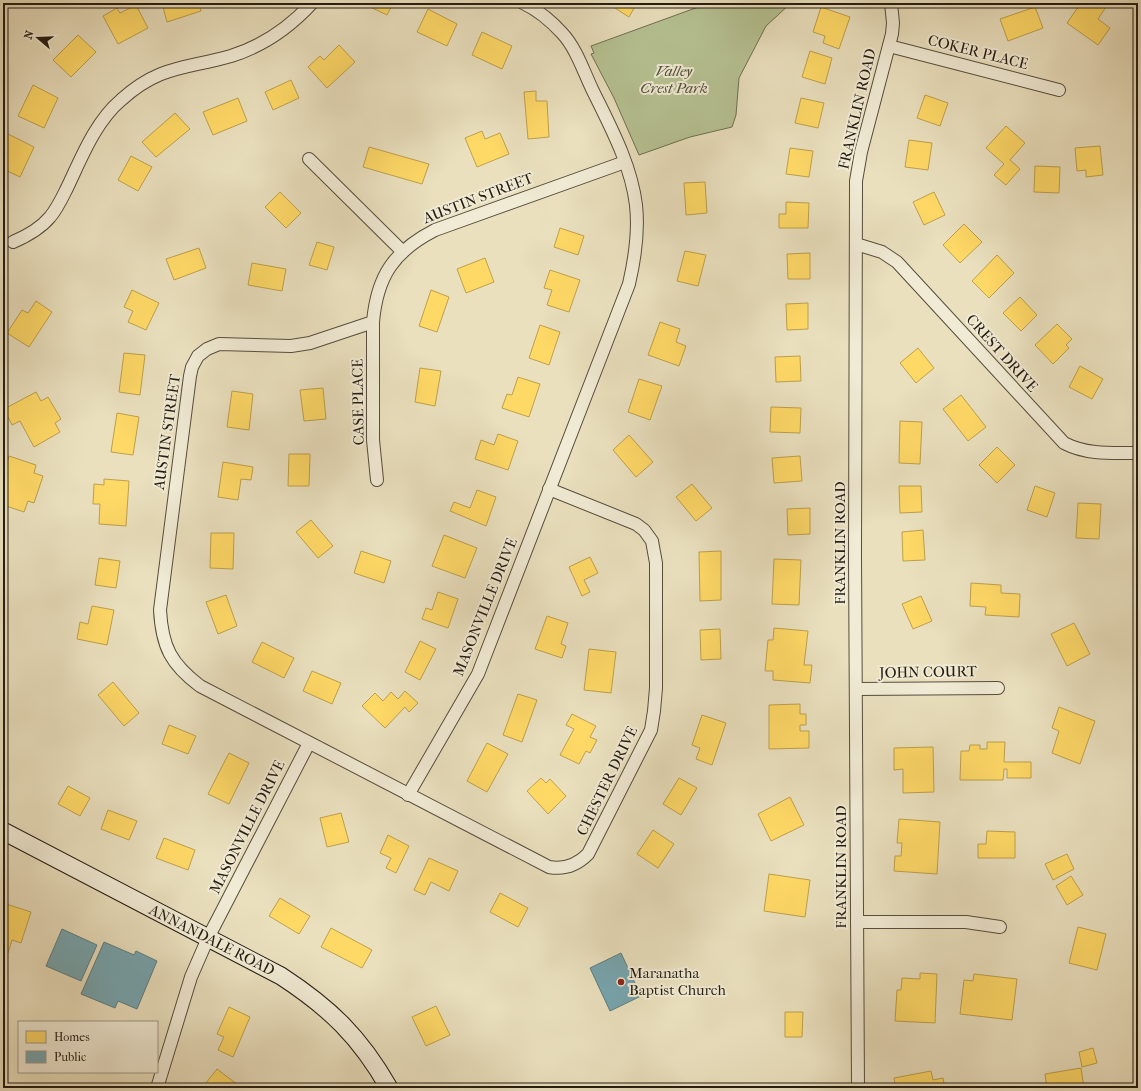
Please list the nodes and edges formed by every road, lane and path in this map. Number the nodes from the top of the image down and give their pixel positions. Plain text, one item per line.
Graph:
1 (312, 3) edge
2 (523, 3) edge
3 (891, 3) edge
4 (540, 7) edge
5 (889, 46) junction
6 (1059, 90) dead end
7 (309, 159) dead end
8 (625, 162) junction
9 (13, 242) dead end
10 (856, 244) junction
11 (402, 250) junction
12 (373, 322) junction
13 (1138, 453) edge
14 (377, 480) dead end
15 (549, 489) junction
16 (998, 688) dead end
17 (857, 689) junction
18 (308, 743) junction
19 (408, 795) junction
20 (3, 831) edge
21 (857, 922) junction
22 (1000, 927) dead end
23 (208, 938) junction
24 (157, 1088) edge
25 (389, 1088) edge
26 (858, 1088) edge

1 - 9 street
2 - 4 street, MASONVILLE DRIVE
3 - 5 street, FRANKLIN ROAD
4 - 8 street, MASONVILLE DRIVE
5 - 6 street, COKER PLACE
5 - 10 street, FRANKLIN ROAD
7 - 11 street
8 - 11 street, AUSTIN STREET
8 - 15 street, MASONVILLE DRIVE
10 - 13 street, CREST DRIVE
10 - 17 street, FRANKLIN ROAD
11 - 12 street, AUSTIN STREET
12 - 14 street, CASE PLACE
12 - 18 street, AUSTIN STREET
15 - 19 street, MASONVILLE DRIVE
15 - 19 street, CHESTER DRIVE
16 - 17 street, JOHN COURT
17 - 21 street, FRANKLIN ROAD
18 - 19 street
18 - 23 street, MASONVILLE DRIVE
20 - 23 main road, ANNANDALE ROAD
21 - 22 street
21 - 26 street, FRANKLIN ROAD
23 - 24 street, MASONVILLE DRIVE
23 - 25 main road, ANNANDALE ROAD

